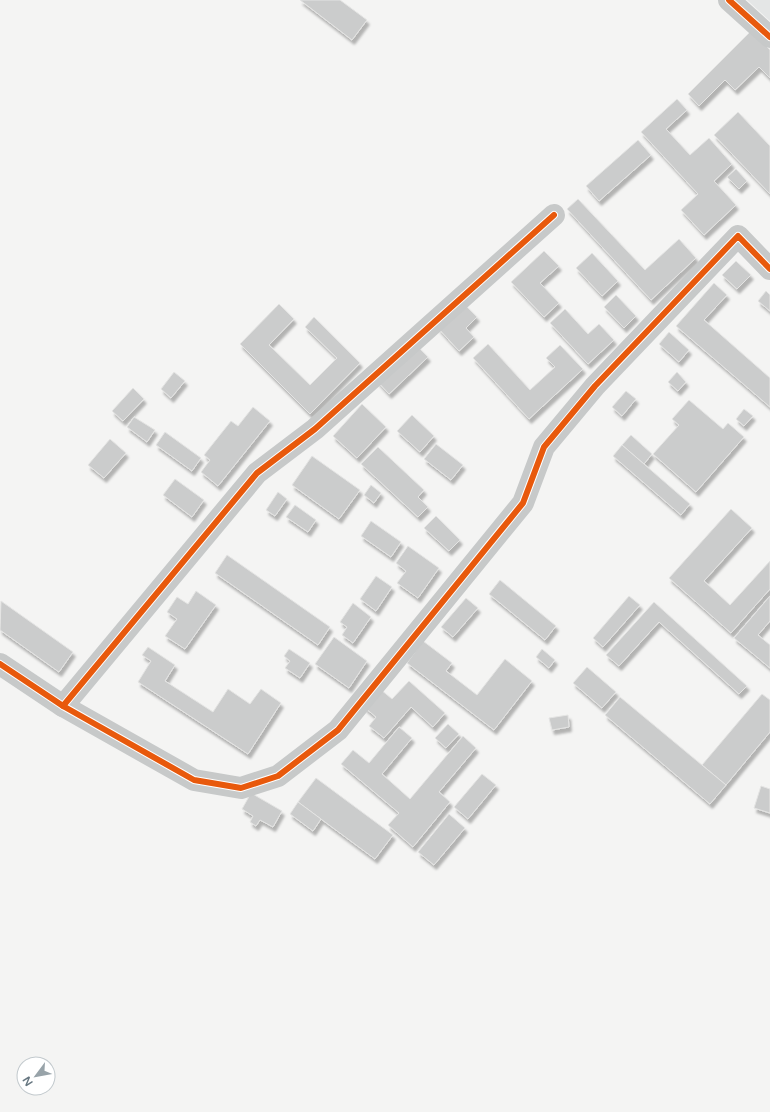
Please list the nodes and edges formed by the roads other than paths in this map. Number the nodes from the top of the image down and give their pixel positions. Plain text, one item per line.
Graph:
1 (730, 0) edge
2 (770, 37) edge
3 (554, 215) dead end
4 (770, 269) edge
5 (0, 664) edge
6 (63, 706) junction

1 - 2 street
3 - 6 street
4 - 6 street
5 - 6 street

